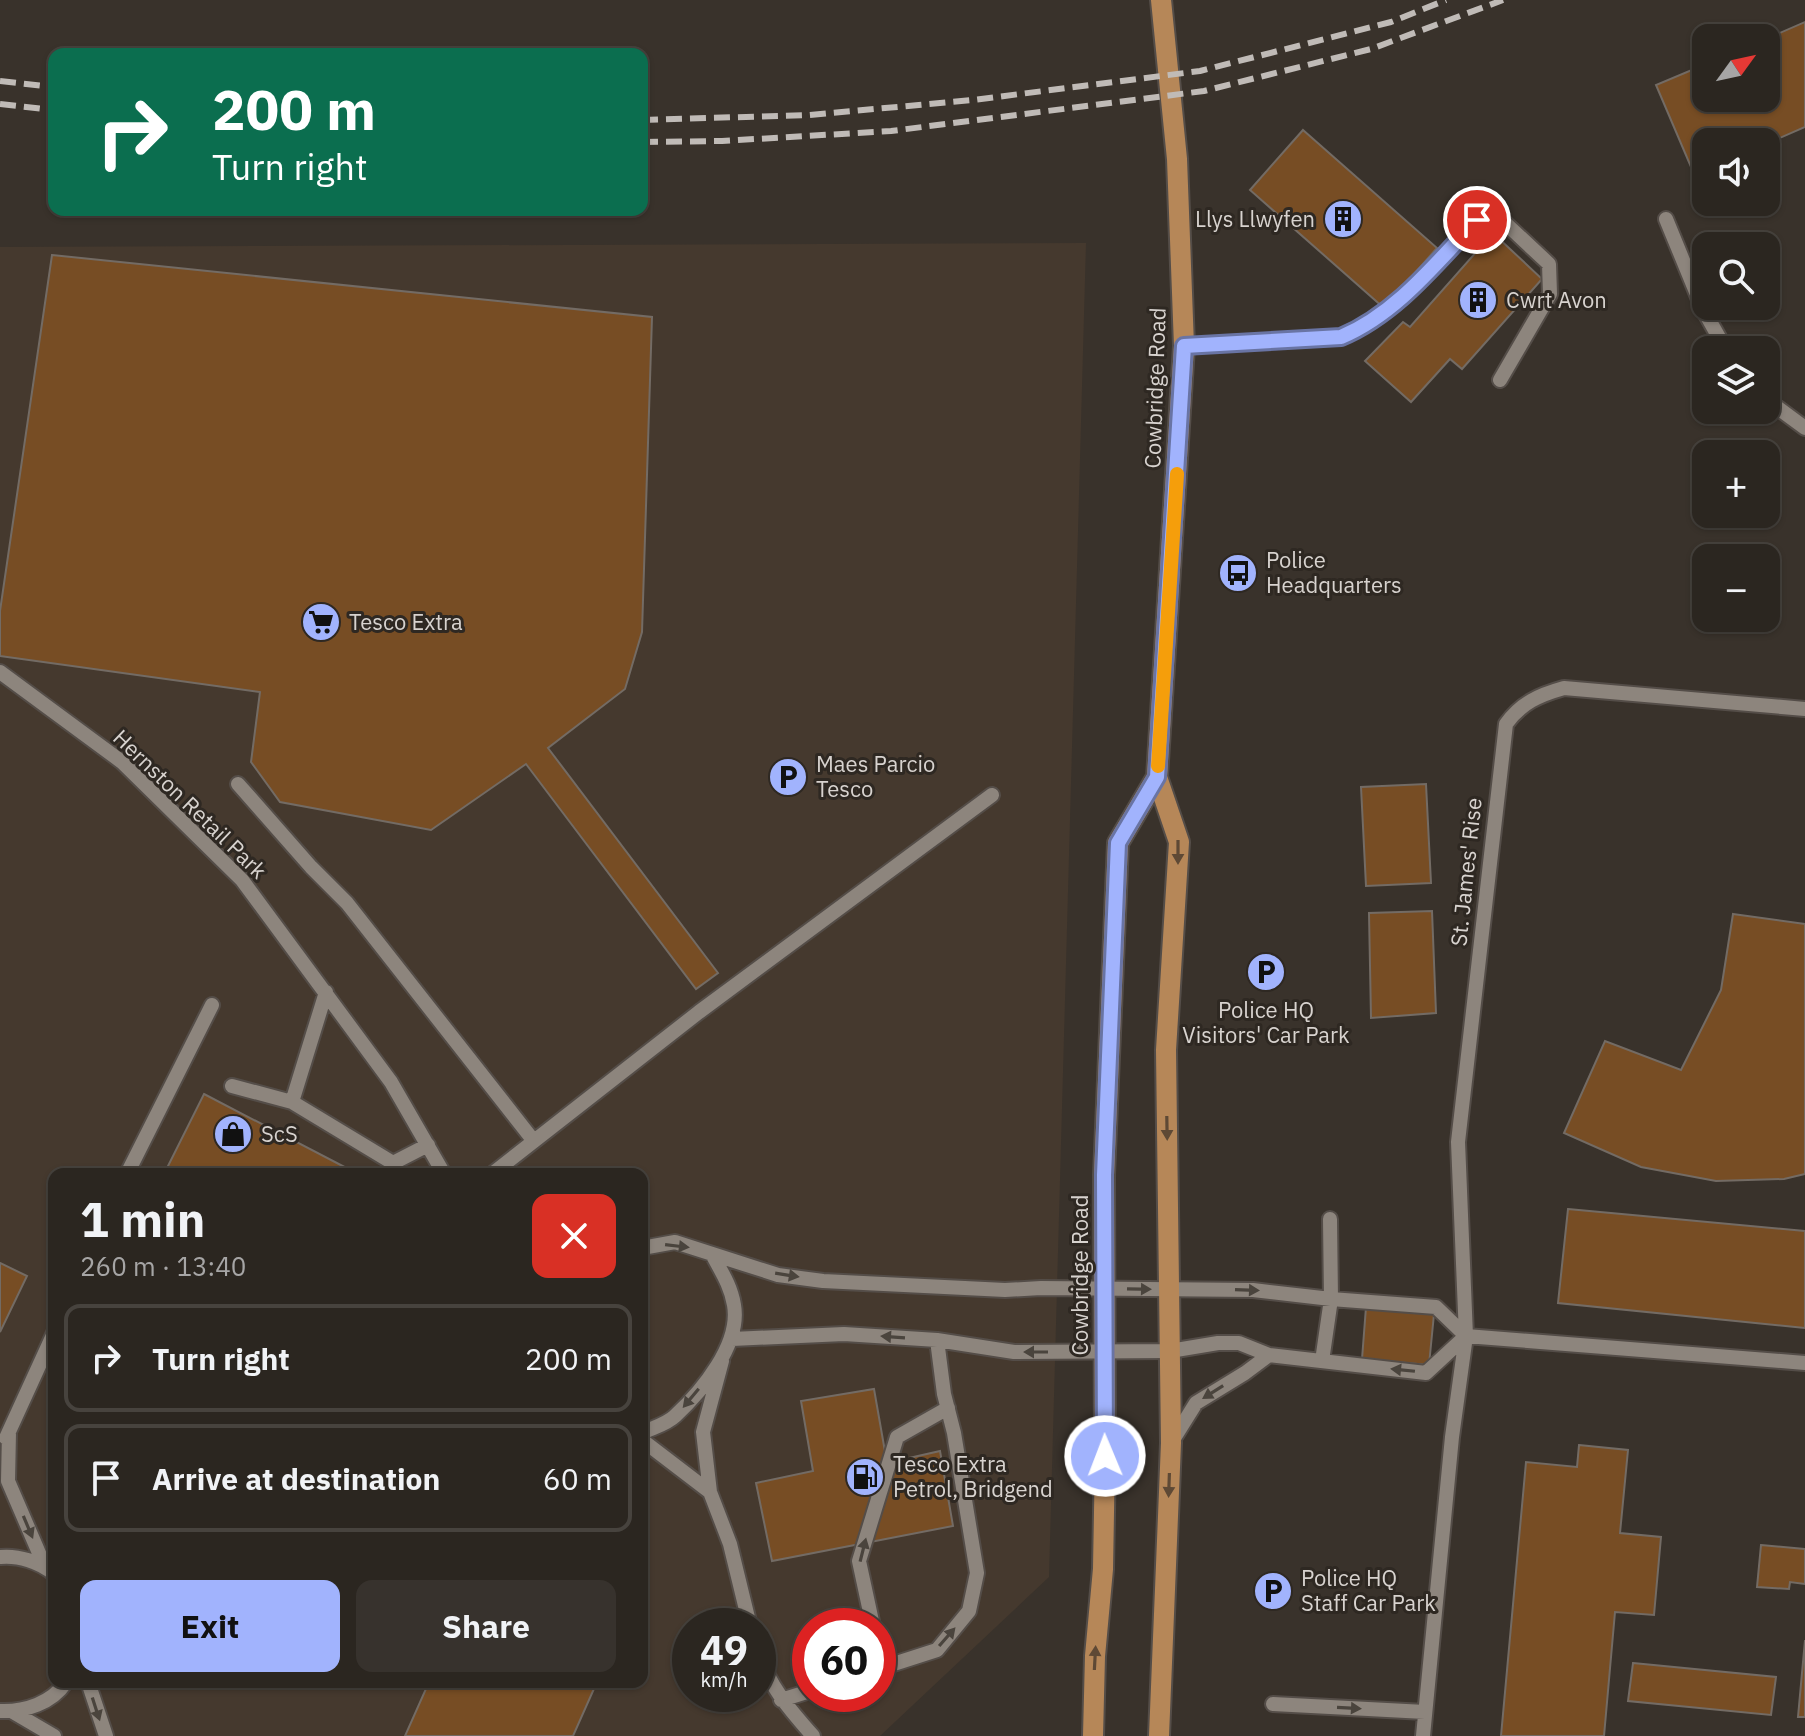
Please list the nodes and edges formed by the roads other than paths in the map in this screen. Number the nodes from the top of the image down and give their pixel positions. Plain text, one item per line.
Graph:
1 (1161, 0) edge
2 (1666, 219) dead end
3 (1718, 336) edge
4 (1184, 346) junction
5 (1500, 380) dead end
6 (1780, 409) edge
7 (1805, 428) edge
8 (0, 672) edge
9 (1805, 709) edge
10 (1157, 777) junction
11 (238, 784) dead end
12 (992, 795) dead end
13 (326, 992) junction
14 (212, 1005) dead end
15 (232, 1086) dead end
16 (292, 1102) junction
17 (533, 1140) junction
18 (428, 1145) junction
19 (130, 1168) edge
20 (441, 1168) edge
21 (499, 1168) edge
22 (1330, 1219) dead end
23 (648, 1247) edge
24 (712, 1254) junction
25 (1104, 1288) junction
26 (1169, 1289) junction
27 (1331, 1299) junction
28 (1466, 1336) junction
29 (732, 1339) junction
30 (937, 1340) junction
31 (48, 1346) edge
32 (1104, 1351) junction
33 (1170, 1351) junction
34 (1269, 1355) junction
35 (722, 1361) junction
36 (1322, 1361) junction
37 (1805, 1363) edge
38 (948, 1408) junction
39 (648, 1430) edge
40 (9, 1432) junction
41 (1171, 1443) junction
42 (648, 1445) edge
43 (0, 1450) edge
44 (710, 1492) junction
45 (0, 1557) edge
46 (48, 1566) edge
47 (48, 1571) edge
48 (746, 1608) edge
49 (869, 1608) edge
50 (896, 1663) edge
51 (59, 1688) edge
52 (90, 1688) edge
53 (776, 1691) edge
54 (792, 1697) edge
55 (781, 1700) junction
56 (1273, 1704) dead end
57 (6, 1711) edge
58 (1425, 1712) junction
59 (54, 1736) edge
60 (106, 1736) edge
61 (813, 1736) edge
62 (1093, 1736) edge
63 (1159, 1736) edge
64 (1423, 1736) edge

1 - 4 main road, Cowbridge Road
2 - 3 street
4 - 5 street
4 - 10 main road, Cowbridge Road
6 - 7 street
8 - 13 street, Hernston Retail Park
9 - 28 street, St. James' Rise
10 - 25 main road, Cowbridge Road
10 -> 26 main road, Cowbridge Road
11 - 17 street
12 - 17 street
13 - 16 street
13 - 18 street, Hernston Retail Park
14 - 19 street
15 - 16 street
16 - 18 street
17 - 21 street
18 - 20 street, Hernston Retail Park
22 - 27 street
23 -> 24 street
24 -> 25 street
24 - 29 street
25 -> 26 street
25 - 32 main road, Cowbridge Road
26 -> 27 street
26 - 33 main road, Cowbridge Road
27 - 28 street
27 - 36 street
28 -> 36 street
28 - 37 street
28 - 58 street, St. James' Rise
30 -> 29 street
29 - 35 street
32 -> 30 street
30 - 38 street
31 - 40 street
32 - 33 street
62 -> 32 main road, Cowbridge Road
33 - 34 street
33 - 41 main road, Cowbridge Road
34 - 36 street
34 -> 41 street
35 -> 39 street
35 - 44 street
49 -> 38 street
50 -> 38 street
40 - 43 street
40 -> 46 street
41 -> 63 main road, Cowbridge Road
42 - 44 street
44 - 48 street
45 - 47 street
51 - 57 street
52 -> 60 street
53 - 55 street
54 - 55 street
55 - 61 street
56 -> 58 street
57 - 59 street
58 - 64 street, St. James' Rise

